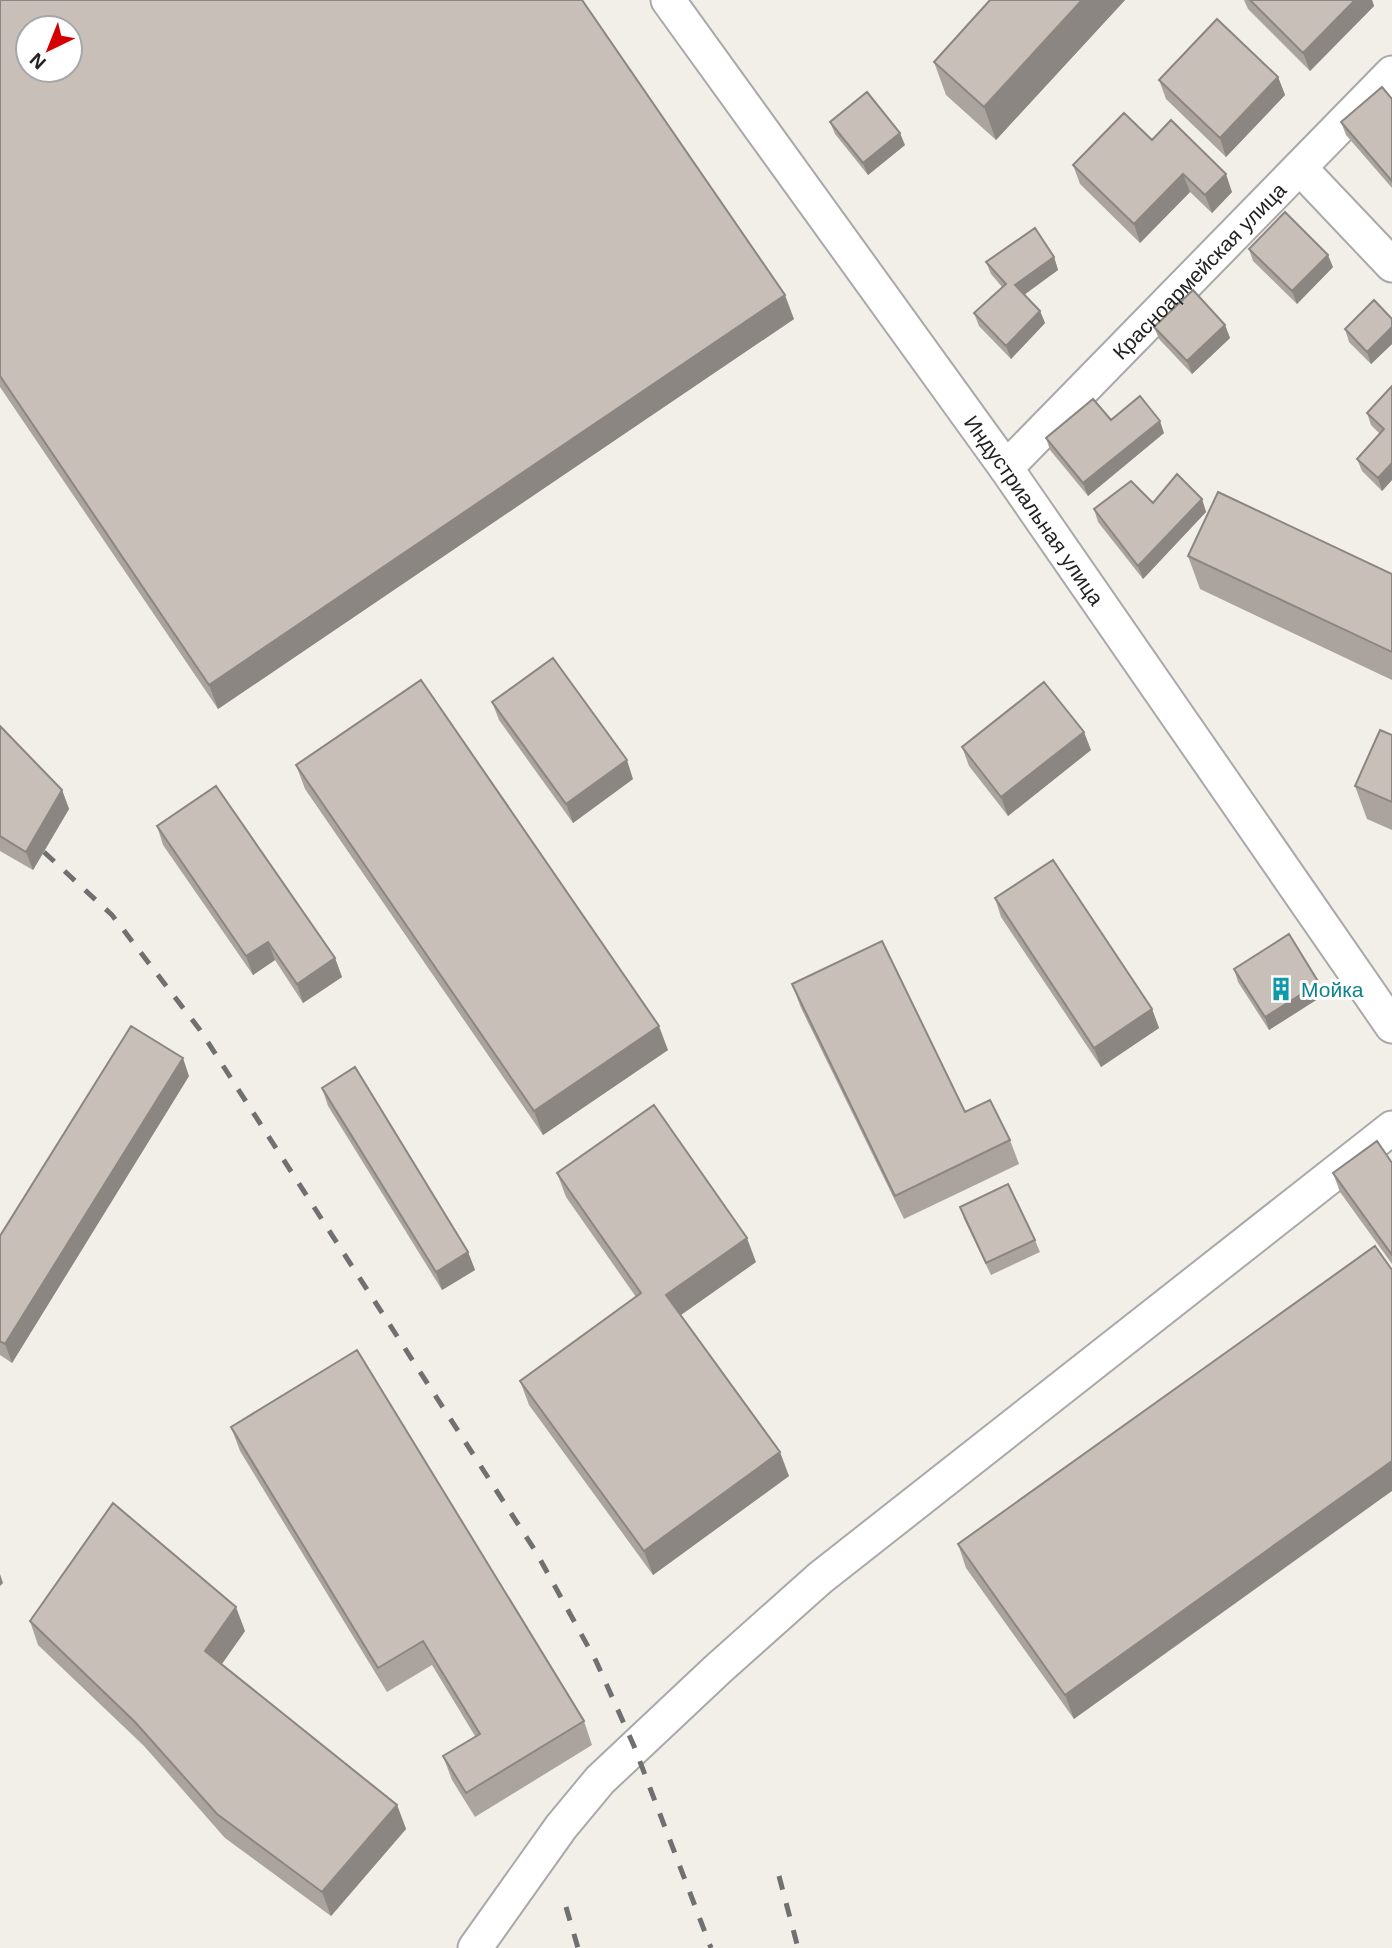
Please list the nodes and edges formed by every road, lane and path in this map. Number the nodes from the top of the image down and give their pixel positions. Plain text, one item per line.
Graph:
1 (668, 0) edge
2 (1392, 74) edge
3 (1301, 169) junction
4 (1392, 265) edge
5 (1006, 468) junction
6 (1392, 1026) edge
7 (1392, 1128) edge
8 (475, 1948) edge

1 - 5 street, Индустриальная улица
2 - 3 street, Красноармейская улица
3 - 4 street
3 - 5 street, Красноармейская улица
5 - 6 street, Индустриальная улица
7 - 8 street

